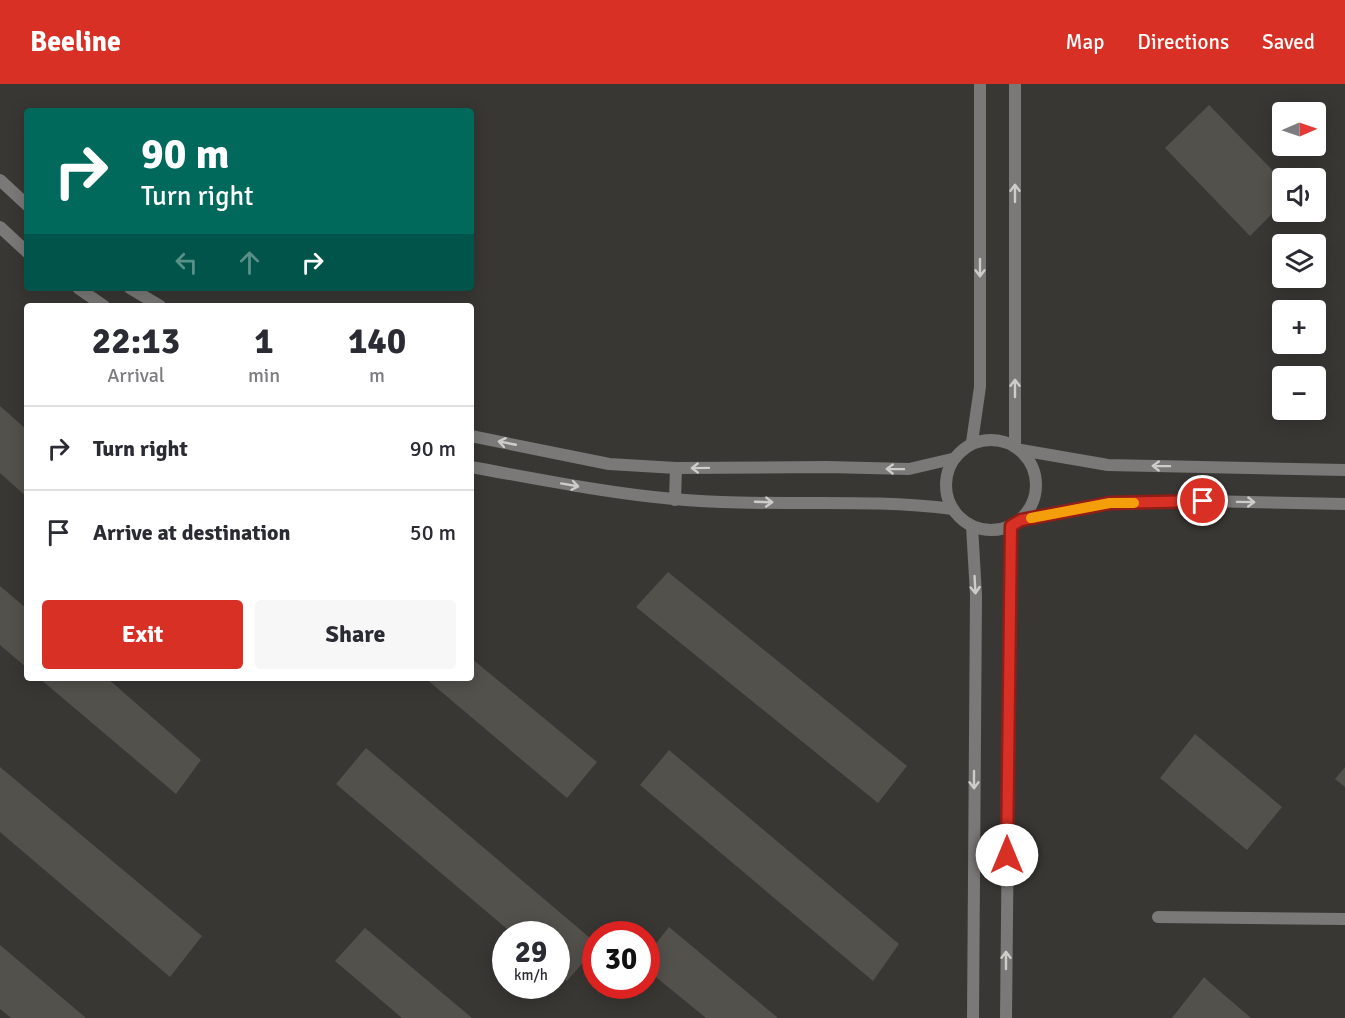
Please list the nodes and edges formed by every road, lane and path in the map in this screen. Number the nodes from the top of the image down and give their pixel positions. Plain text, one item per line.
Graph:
1 (980, 84) edge
2 (1015, 84) edge
3 (0, 180) edge
4 (24, 202) edge
5 (0, 227) edge
6 (24, 249) edge
7 (82, 291) edge
8 (135, 291) edge
9 (100, 303) edge
10 (155, 303) edge
11 (474, 437) edge
12 (972, 442) junction
13 (1018, 448) junction
14 (952, 459) junction
15 (474, 468) edge
16 (676, 468) junction
17 (1345, 470) edge
18 (675, 500) junction
19 (1345, 504) edge
20 (953, 509) junction
21 (1016, 523) junction
22 (972, 526) junction
23 (1158, 917) dead end
24 (1345, 919) edge
25 (973, 1018) edge
26 (1006, 1018) edge

1 -> 12 street
13 -> 2 street
3 - 4 street
5 - 6 street
7 - 9 street
8 - 10 street
16 -> 11 street
12 - 13 street
12 - 14 street
17 -> 13 street
13 - 21 street
14 -> 16 street
14 - 20 street
15 -> 18 street
16 - 18 street
18 -> 20 street
21 -> 19 street
20 - 22 street
21 - 22 street
26 -> 21 street
22 -> 25 street
23 - 24 street

